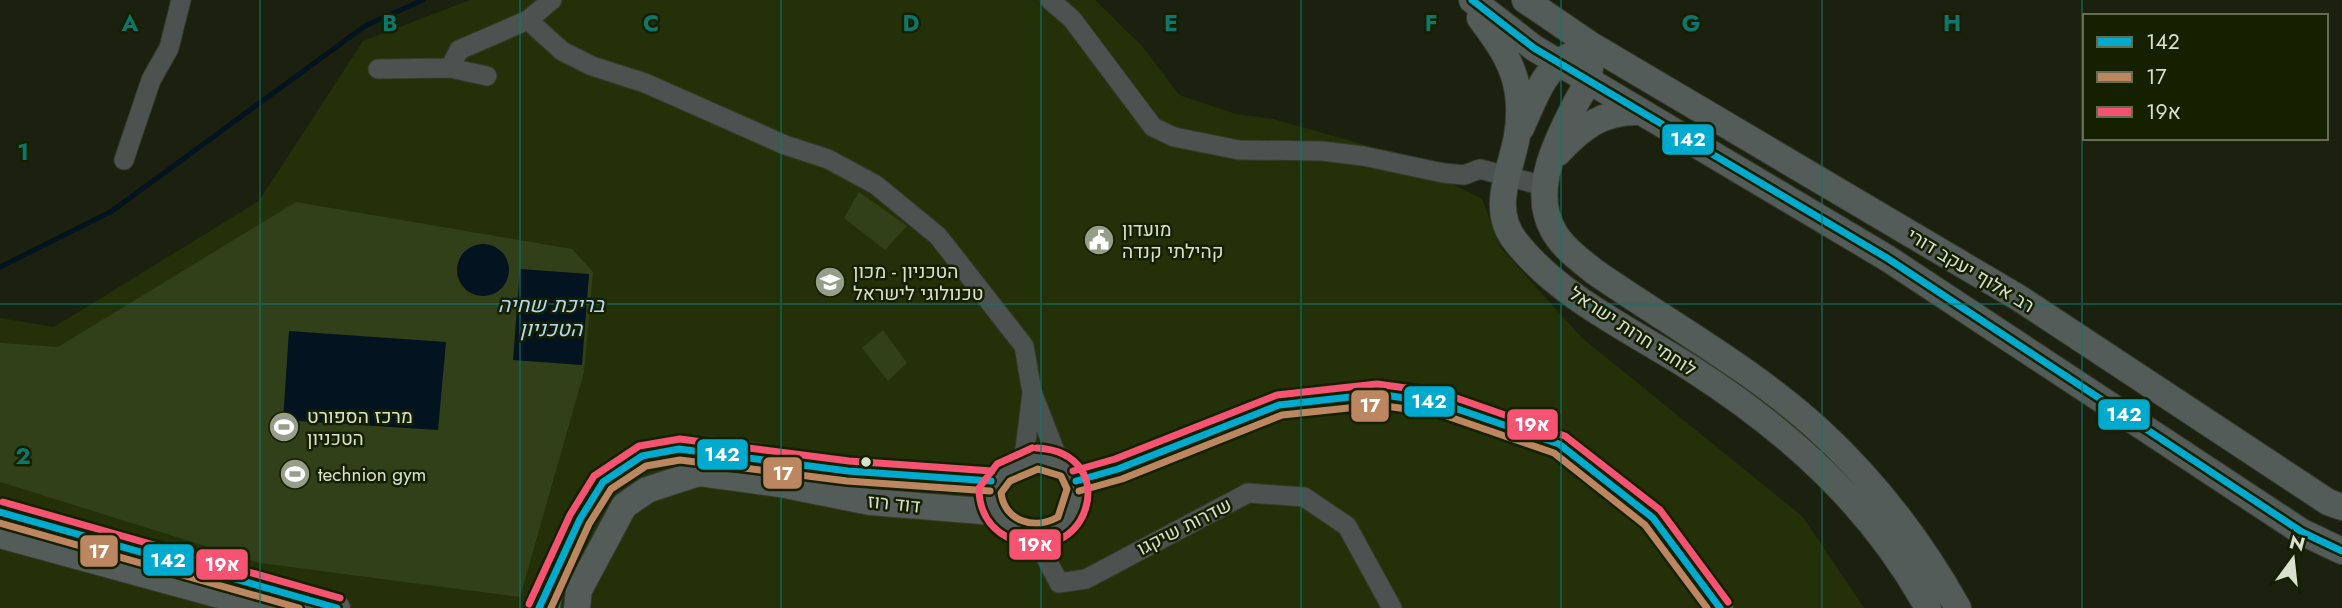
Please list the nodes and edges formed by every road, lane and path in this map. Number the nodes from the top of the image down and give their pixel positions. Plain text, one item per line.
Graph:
1 (181, 0) edge
2 (552, 0) edge
3 (1050, 0) edge
4 (1466, 0) edge
5 (1472, 0) edge
6 (1525, 0) edge
7 (528, 20) junction
8 (1591, 45) junction
9 (1556, 62) junction
10 (450, 68) junction
11 (378, 69) dead end
12 (487, 76) dead end
13 (1589, 83) junction
14 (1639, 113) junction
15 (1517, 137) junction
16 (124, 160) dead end
17 (1547, 174) junction
18 (1505, 176) junction
19 (1032, 392) junction
20 (1058, 459) junction
21 (1020, 463) junction
22 (991, 481) junction
23 (1076, 481) junction
24 (2342, 507) edge
25 (0, 512) edge
26 (993, 512) junction
27 (0, 535) edge
28 (1035, 537) junction
29 (2342, 551) edge
30 (545, 602) edge
31 (267, 608) edge
32 (337, 608) edge
33 (577, 608) edge
34 (1392, 608) edge
35 (1720, 608) edge
36 (1928, 608) edge
37 (1958, 608) edge

1 - 16 street
2 - 7 street
3 - 18 street
4 - 15 main road, לוחמי חרות ישראל
5 - 9 main road, רב אלוף יעקב דורי
6 - 8 main road, רב אלוף יעקב דורי
7 - 10 street
7 - 19 street
8 - 9 main road
8 - 13 main road
8 - 24 main road, רב אלוף יעקב דורי
9 - 13 main road, רב אלוף יעקב דורי
9 - 15 main road
10 - 11 street
10 - 12 street
13 - 14 main road, רב אלוף יעקב דורי
13 - 17 main road
14 - 17 main road
14 - 29 main road, רב אלוף יעקב דורי
15 - 18 main road, לוחמי חרות ישראל
17 - 18 street
17 - 37 main road, לוחמי חרות ישראל
18 - 36 main road, לוחמי חרות ישראל
19 - 20 street
19 - 21 street
20 - 21 main road
20 - 23 main road
21 - 22 main road
22 - 26 main road
22 - 30 main road, דוד רוז
23 - 28 main road
23 - 35 main road
25 - 32 main road
26 - 28 main road
26 - 33 main road, דוד רוז
27 - 31 main road
28 - 34 street, שדרות שיקגו

